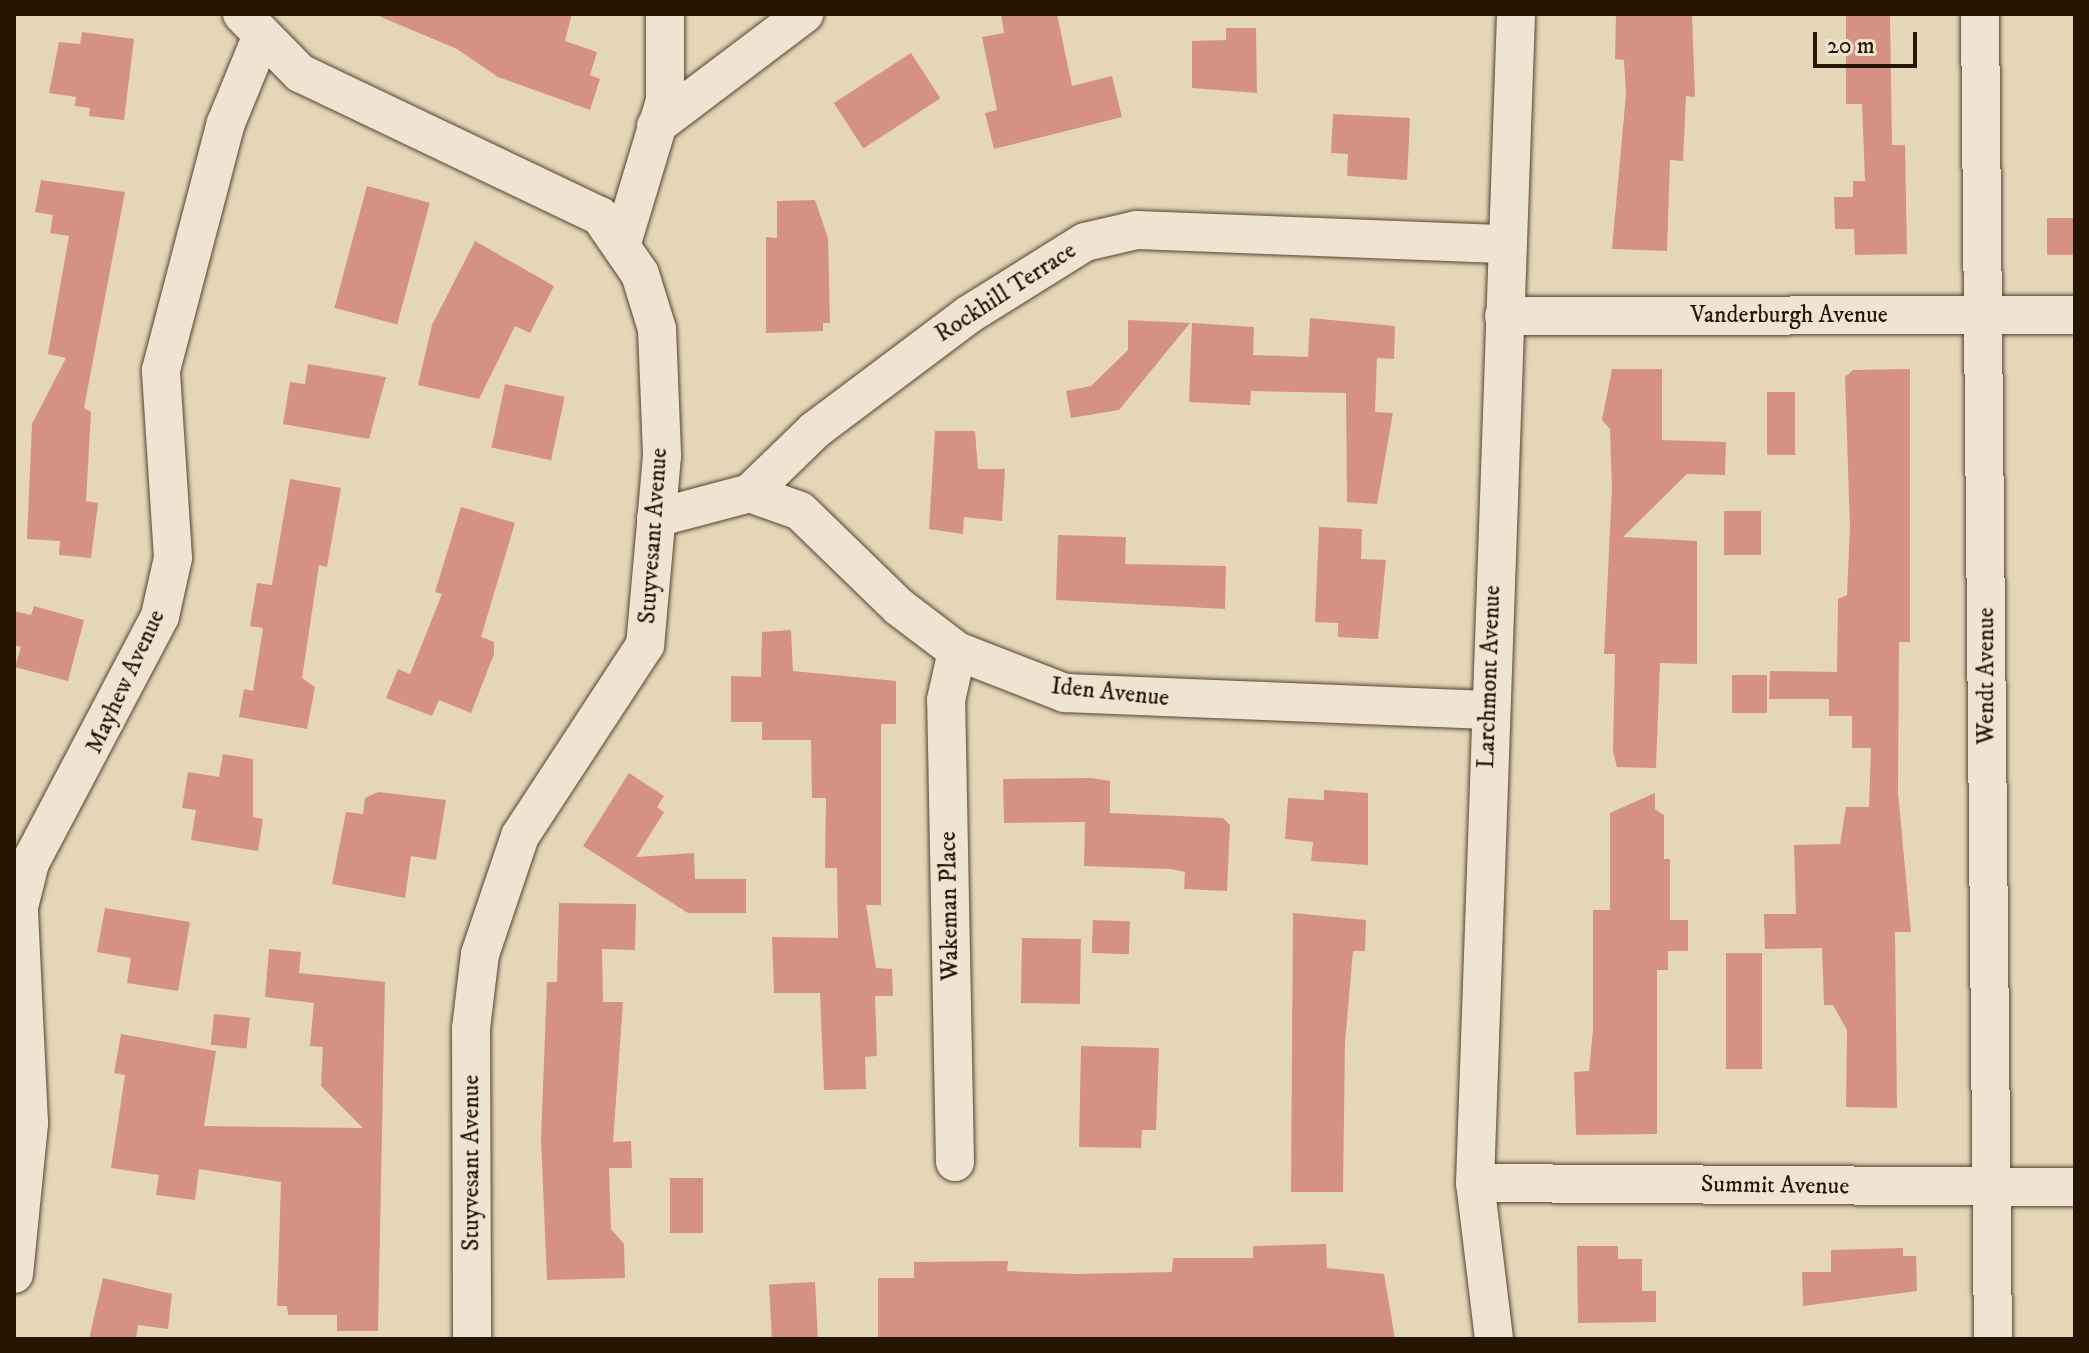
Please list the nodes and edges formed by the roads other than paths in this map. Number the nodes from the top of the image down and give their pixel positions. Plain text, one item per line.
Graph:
1 (665, 14) edge
2 (804, 14) edge
3 (1516, 14) edge
4 (1980, 14) edge
5 (251, 27) edge
6 (656, 126) junction
7 (622, 243) junction
8 (1507, 244) junction
9 (2075, 315) edge
10 (1504, 316) junction
11 (1987, 316) junction
12 (750, 493) junction
13 (656, 518) junction
14 (957, 651) junction
15 (1488, 710) junction
16 (20, 1043) edge
17 (955, 1162) dead end
18 (1475, 1183) junction
19 (2075, 1187) edge
20 (1988, 1188) junction
21 (14, 1274) edge
22 (472, 1339) edge
23 (1494, 1339) edge
24 (1993, 1339) edge

1 - 6 street
2 - 6 street
3 - 8 street, Larchmont Avenue
4 - 11 street, Wendt Avenue
5 - 7 street, Stuyvesant Avenue
5 - 16 street, Mayhew Avenue
6 - 7 street
7 - 13 street, Stuyvesant Avenue
8 - 10 street, Larchmont Avenue
8 - 12 street, Rockhill Terrace
9 - 11 street, Vanderburgh Avenue
10 - 11 street, Vanderburgh Avenue
10 - 15 street, Larchmont Avenue
11 - 20 street, Wendt Avenue
12 - 13 street
12 - 14 street, Iden Avenue
13 - 22 street, Stuyvesant Avenue
14 - 15 street, Iden Avenue
14 - 17 street, Wakeman Place
15 - 18 street, Larchmont Avenue
16 - 21 street, Mayhew Avenue
18 - 20 street, Summit Avenue
18 - 23 street, Larchmont Avenue
19 - 20 street, Summit Avenue
20 - 24 street, Wendt Avenue

